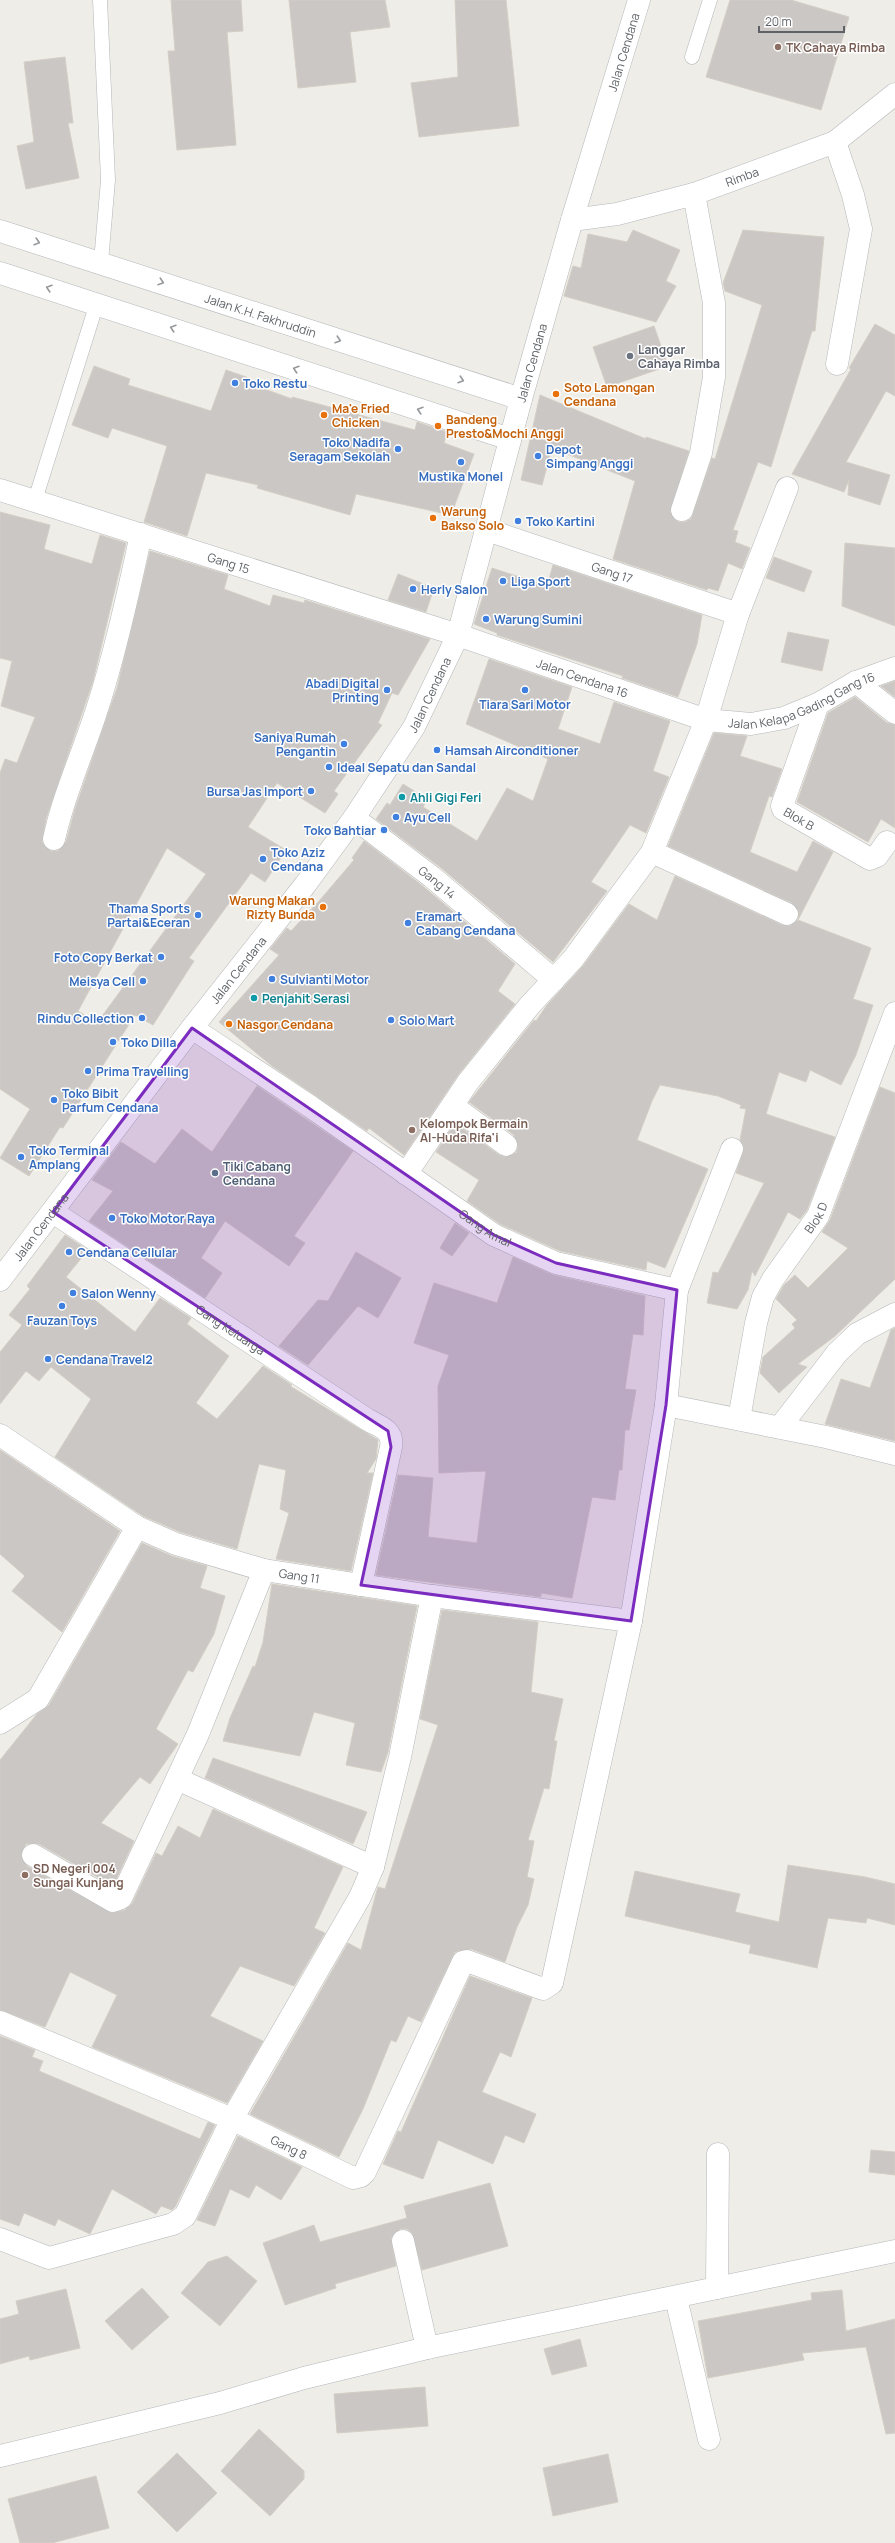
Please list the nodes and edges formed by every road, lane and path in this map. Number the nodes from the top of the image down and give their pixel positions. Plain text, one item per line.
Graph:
1 (100, 0) edge
2 (639, 0) edge
3 (710, 0) edge
4 (692, 57) dead end
5 (895, 94) edge
6 (835, 142) junction
7 (694, 194) junction
8 (572, 220) junction
9 (0, 231) edge
10 (101, 262) junction
11 (0, 273) edge
12 (97, 303) junction
13 (837, 364) dead end
14 (521, 400) junction
15 (510, 440) junction
16 (787, 488) dead end
17 (0, 490) edge
18 (35, 500) junction
19 (682, 510) dead end
20 (487, 530) junction
21 (141, 534) junction
22 (738, 614) junction
23 (458, 635) junction
24 (895, 668) edge
25 (856, 682) junction
26 (818, 704) junction
27 (895, 713) edge
28 (706, 720) junction
29 (354, 818) junction
30 (54, 839) dead end
31 (886, 842) dead end
32 (652, 852) junction
33 (787, 914) dead end
34 (554, 980) junction
35 (895, 1013) edge
36 (192, 1028) junction
37 (453, 1106) junction
38 (506, 1146) dead end
39 (732, 1149) dead end
40 (406, 1174) junction
41 (53, 1212) junction
42 (0, 1280) edge
43 (677, 1290) junction
44 (895, 1314) edge
45 (666, 1405) junction
46 (739, 1419) junction
47 (780, 1428) junction
48 (0, 1435) edge
49 (895, 1454) edge
50 (137, 1527) junction
51 (264, 1570) junction
52 (361, 1585) junction
53 (432, 1596) junction
54 (631, 1621) junction
55 (0, 1723) edge
56 (177, 1779) junction
57 (33, 1855) dead end
58 (373, 1867) junction
59 (0, 2022) edge
60 (232, 2119) junction
61 (718, 2154) dead end
62 (0, 2240) edge
63 (403, 2241) dead end
64 (895, 2251) edge
65 (717, 2288) junction
66 (676, 2298) junction
67 (427, 2348) junction
68 (709, 2439) dead end
69 (0, 2456) edge

1 - 10 lane
2 - 8 street, Jalan Cendana
3 - 4 lane
5 - 6 street, Rimba
6 - 7 street, Rimba
6 - 13 street
7 - 8 street, Rimba
7 - 19 street
8 - 14 street, Jalan Cendana
9 -> 10 street, Jalan K.H. Fakhruddin
10 -> 14 street, Jalan K.H. Fakhruddin
12 -> 11 street
15 -> 12 street
12 - 18 lane
14 - 15 street, Jalan Cendana
15 - 20 street, Jalan Cendana
16 - 22 street
17 - 18 street, Gang 15
18 - 21 street, Gang 15
20 - 22 street, Gang 17
20 - 23 street, Jalan Cendana
21 - 23 street, Gang 15
21 - 30 street
22 - 28 street
23 - 28 street, Jalan Cendana 16
23 - 29 street, Jalan Cendana
24 - 25 street, Jalan Kelapa Gading Gang 16
25 - 26 street, Jalan Kelapa Gading Gang 16
25 - 27 street
26 - 28 street, Jalan Kelapa Gading Gang 16
26 - 31 street, Blok B
28 - 32 street
29 - 34 street, Gang 14
29 - 36 street, Jalan Cendana
32 - 33 street
32 - 34 street
34 - 37 street
35 - 46 street, Blok D
36 - 40 street, Gang Amal
36 - 41 street, Jalan Cendana
37 - 38 street
37 - 40 street
39 - 43 street
40 - 43 street, Gang Amal
41 - 42 street, Jalan Cendana
41 - 52 street, Gang Keluarga
43 - 45 street
44 - 47 street
45 - 46 street
45 - 54 street
46 - 47 street
47 - 49 street
48 - 50 street, Gang 11
50 - 51 street, Gang 11
50 - 55 street
51 - 52 street, Gang 11
51 - 56 street
52 - 53 street, Gang 11
53 - 54 street, Gang 11
53 - 58 street
54 - 60 street, Gang 8
56 - 57 street
56 - 58 street
58 - 60 street
59 - 60 street, Gang 8
60 - 62 street
61 - 65 street
63 - 67 street
64 - 65 street
65 - 66 street
66 - 67 street
66 - 68 street
67 - 69 street

